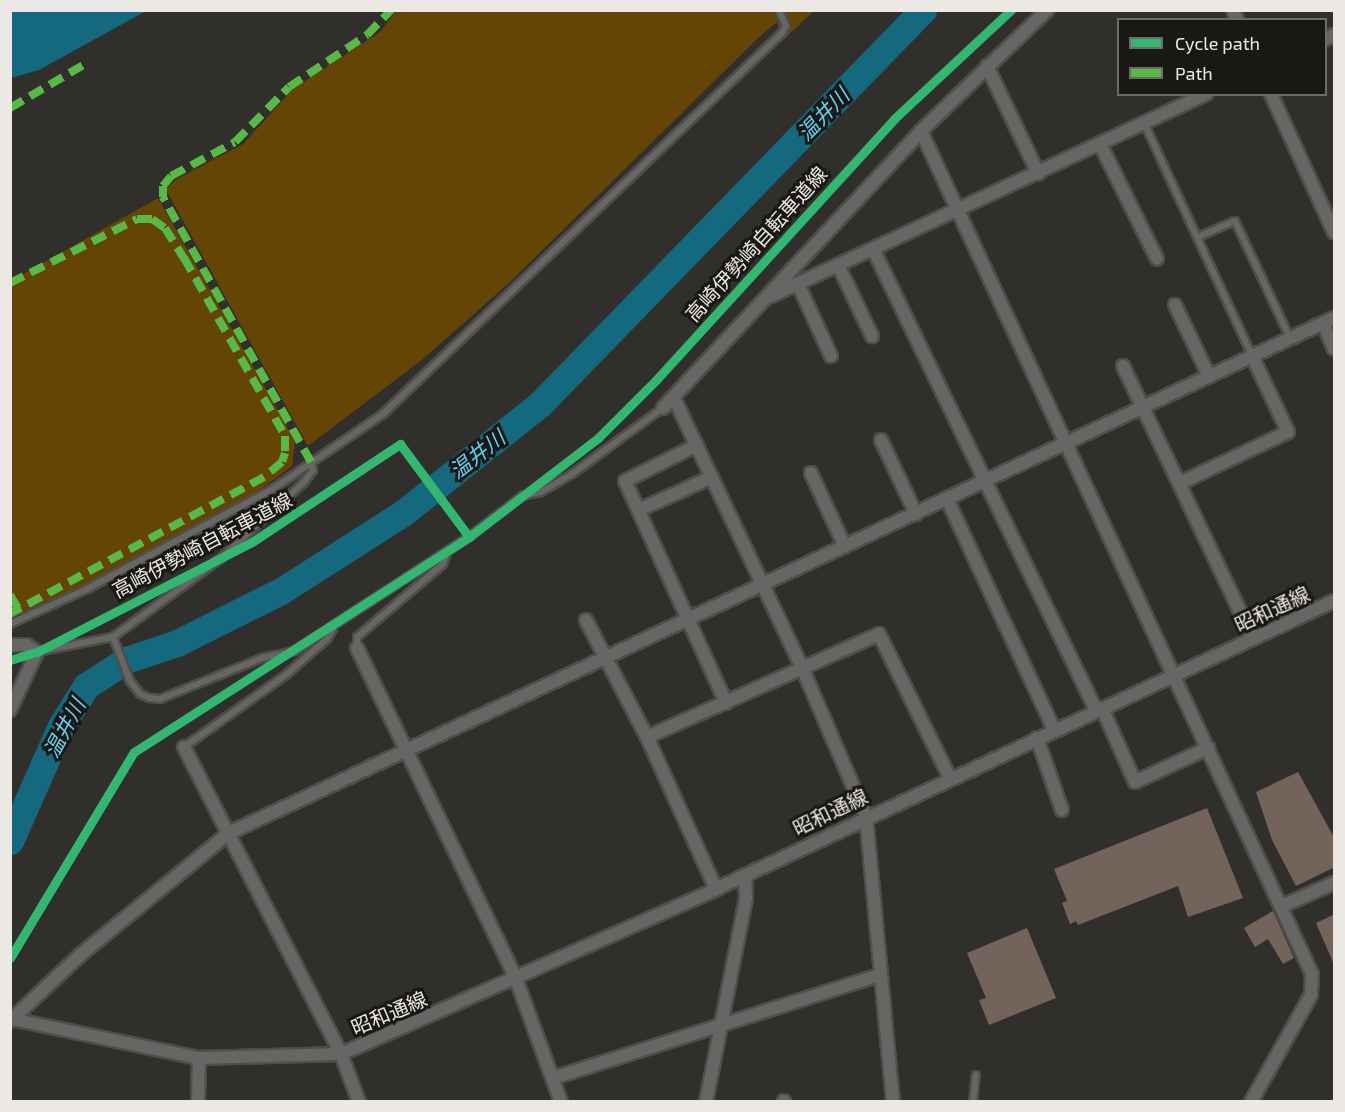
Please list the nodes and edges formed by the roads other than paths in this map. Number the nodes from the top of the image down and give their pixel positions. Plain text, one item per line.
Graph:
1 (779, 10) edge
2 (1047, 10) edge
3 (987, 66) junction
4 (1202, 96) edge
5 (1272, 96) edge
6 (1144, 123) junction
7 (921, 131) junction
8 (1100, 144) junction
9 (1038, 172) junction
10 (955, 210) junction
11 (1335, 232) edge
12 (1198, 237) junction
13 (873, 249) junction
14 (1157, 260) dead end
15 (838, 265) junction
16 (798, 284) junction
17 (765, 298) junction
18 (1175, 305) dead end
19 (1329, 321) edge
20 (872, 336) dead end
21 (1290, 338) junction
22 (1335, 349) edge
23 (831, 356) dead end
24 (1252, 356) junction
25 (1123, 366) dead end
26 (1209, 376) junction
27 (674, 399) junction
28 (1144, 406) junction
29 (663, 408) joint
30 (882, 440) dead end
31 (1064, 443) junction
32 (697, 445) junction
33 (311, 462) junction
34 (811, 473) dead end
35 (712, 477) junction
36 (985, 481) junction
37 (1180, 483) junction
38 (946, 500) junction
39 (639, 510) junction
40 (916, 514) junction
41 (844, 547) junction
42 (447, 552) junction
43 (762, 585) junction
44 (1335, 601) edge
45 (586, 620) dead end
46 (690, 621) junction
47 (10, 624) edge
48 (334, 626) junction
49 (114, 639) junction
50 (1253, 639) junction
51 (10, 645) edge
52 (357, 648) joint
53 (37, 652) junction
54 (608, 657) junction
55 (803, 670) junction
56 (1173, 675) junction
57 (726, 703) junction
58 (12, 704) edge
59 (1099, 709) junction
60 (1054, 730) junction
61 (647, 737) junction
62 (1037, 738) junction
63 (184, 747) joint
64 (1208, 748) junction
65 (405, 751) junction
66 (950, 778) junction
67 (1062, 810) dead end
68 (866, 816) junction
69 (229, 833) junction
70 (745, 875) junction
71 (1335, 883) edge
72 (716, 889) junction
73 (1282, 906) junction
74 (880, 975) junction
75 (516, 979) junction
76 (11, 1020) edge
77 (721, 1023) junction
78 (341, 1054) junction
79 (199, 1058) junction
80 (976, 1075) dead end
81 (553, 1078) junction
82 (198, 1101) edge
83 (359, 1101) edge
84 (561, 1101) edge
85 (706, 1101) edge
86 (893, 1101) edge
87 (973, 1101) edge
88 (1251, 1101) edge

1 - 33 lane
2 - 3 street
3 - 7 street
3 - 9 street
4 - 6 street
5 - 11 street
6 - 8 street
6 - 12 lane
7 - 10 street
7 - 17 street
8 - 9 street
8 - 14 street
9 - 10 street
10 - 13 street
10 - 31 street
12 - 21 lane
12 - 24 lane
13 - 15 street
13 - 36 street
15 - 16 street
15 - 20 street
16 - 17 street
16 - 23 street
17 - 27 street
18 - 26 street
19 - 21 street
19 - 22 street
21 - 24 street
24 - 26 street
24 - 37 street
25 - 28 street
26 - 28 street
27 - 29 street
27 - 32 street
28 - 31 street
28 - 37 street
29 - 42 lane
30 - 40 street
31 - 36 street
31 - 56 street
32 - 35 street
32 - 39 street
33 - 47 lane
33 - 49 lane
34 - 41 street
35 - 39 street
35 - 43 street
36 - 38 street
36 - 59 street
37 - 50 street
38 - 40 street
38 - 60 street
39 - 46 street
40 - 41 street
41 - 43 street
42 - 48 lane
42 - 52 lane
43 - 46 street
43 - 55 street
44 - 50 street, 昭和通線
45 - 54 street
46 - 54 street
46 - 57 street
48 - 49 lane
48 - 63 lane
49 - 53 lane
50 - 56 street, 昭和通線
51 - 53 street
52 - 65 street
53 - 58 street
54 - 61 street
54 - 65 street
55 - 57 street
55 - 66 street
55 - 68 street
56 - 59 street, 昭和通線
56 - 64 street
57 - 61 street
59 - 60 street, 昭和通線
59 - 64 street
60 - 62 street, 昭和通線
61 - 72 street
62 - 66 street, 昭和通線
62 - 67 street
63 - 69 street
64 - 73 street
65 - 69 street
65 - 75 street
66 - 68 street, 昭和通線
68 - 70 street, 昭和通線
68 - 74 street
69 - 76 street
69 - 78 street
70 - 72 street, 昭和通線
70 - 77 street
71 - 73 street
72 - 75 street, 昭和通線
73 - 88 street
74 - 77 street
74 - 86 street
75 - 78 street, 昭和通線
75 - 81 street
76 - 79 street
77 - 81 street
77 - 85 street
78 - 79 street
78 - 83 street
79 - 82 street
80 - 87 lane
81 - 84 street

